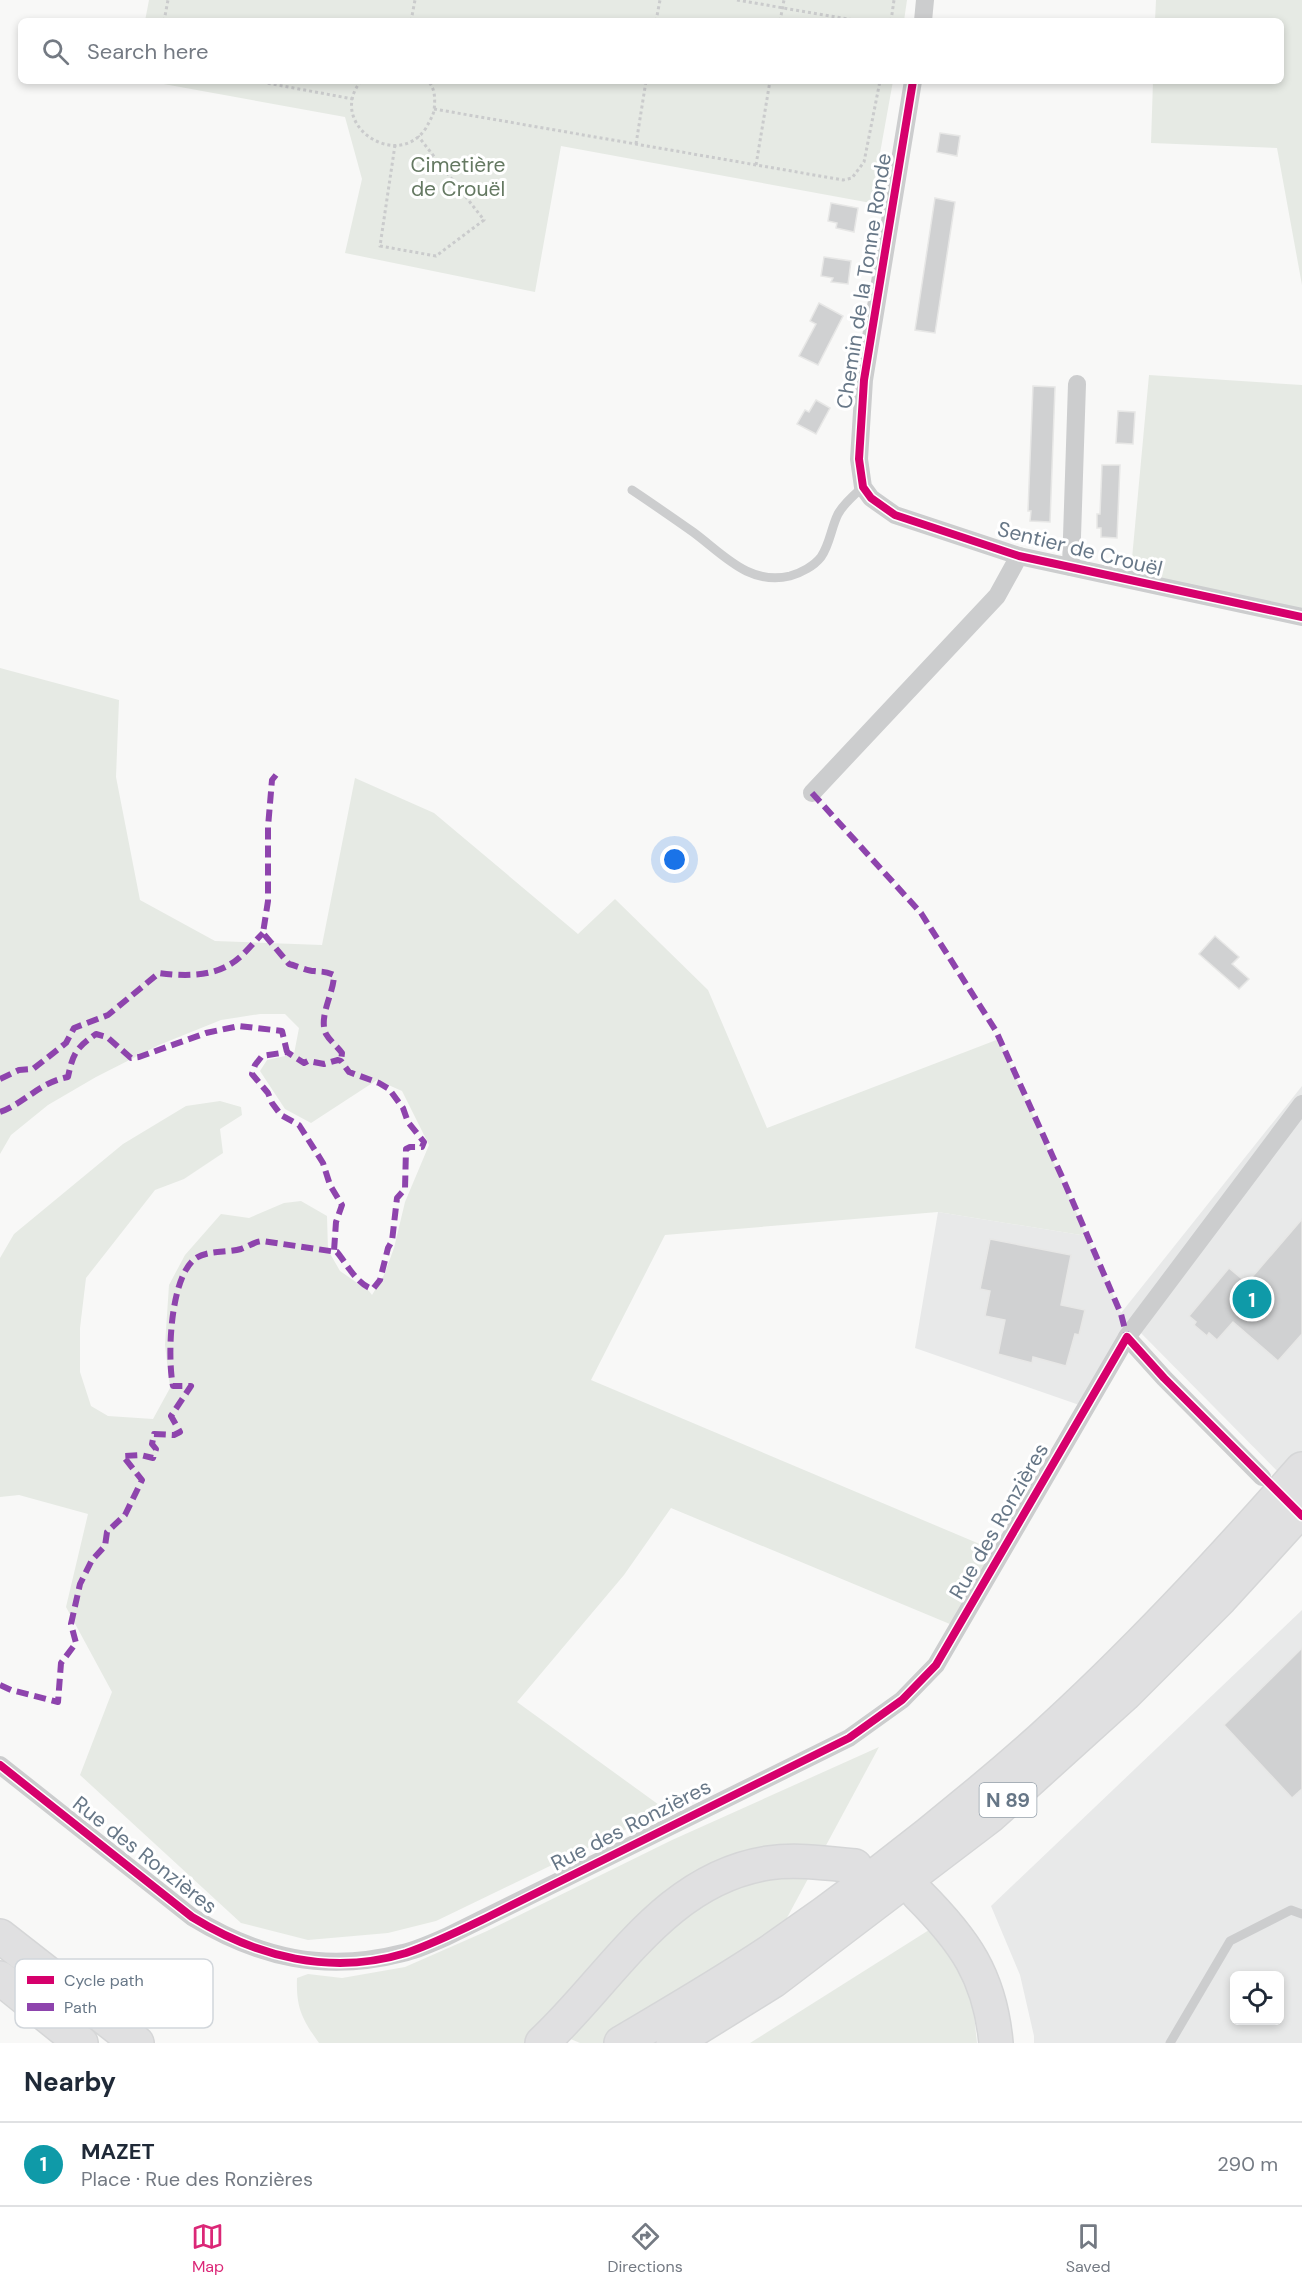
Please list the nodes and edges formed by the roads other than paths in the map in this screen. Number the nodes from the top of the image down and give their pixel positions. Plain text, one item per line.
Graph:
1 (925, 0) edge
2 (922, 18) edge
3 (913, 84) edge
4 (1077, 384) dead end
5 (863, 487) junction
6 (632, 490) dead end
7 (1019, 556) junction
8 (1071, 567) junction
9 (1302, 617) edge
10 (812, 793) dead end
11 (1302, 1104) edge
12 (1127, 1337) junction
13 (1302, 1469) edge
14 (1262, 1477) dead end
15 (1302, 1509) edge
16 (0, 1765) edge
17 (855, 1866) dead end
18 (918, 1894) dead end
19 (1302, 1914) edge
20 (0, 1936) edge
21 (29, 1959) edge
22 (0, 1978) edge
23 (15, 1990) edge
24 (62, 2028) edge
25 (118, 2028) edge
26 (81, 2043) edge
27 (137, 2043) edge
28 (542, 2043) edge
29 (621, 2043) edge
30 (673, 2043) edge
31 (996, 2043) edge
32 (1170, 2043) edge

1 - 2 street
3 - 5 street, Chemin de la Tonne Ronde
4 - 8 street
5 - 6 lane
5 - 7 street, Sentier de Crouël
7 - 8 street, Sentier de Crouël
7 - 10 street
8 - 9 street, Sentier de Crouël
11 - 12 street, Rue des Ronzières
12 - 14 street
12 - 16 street, Rue des Ronzières
13 - 29 highway, N 89
15 - 30 highway, N 89
17 - 28 highway
18 - 31 highway
19 - 32 lane
20 - 21 highway
22 - 23 highway
24 - 26 highway
25 - 27 highway

